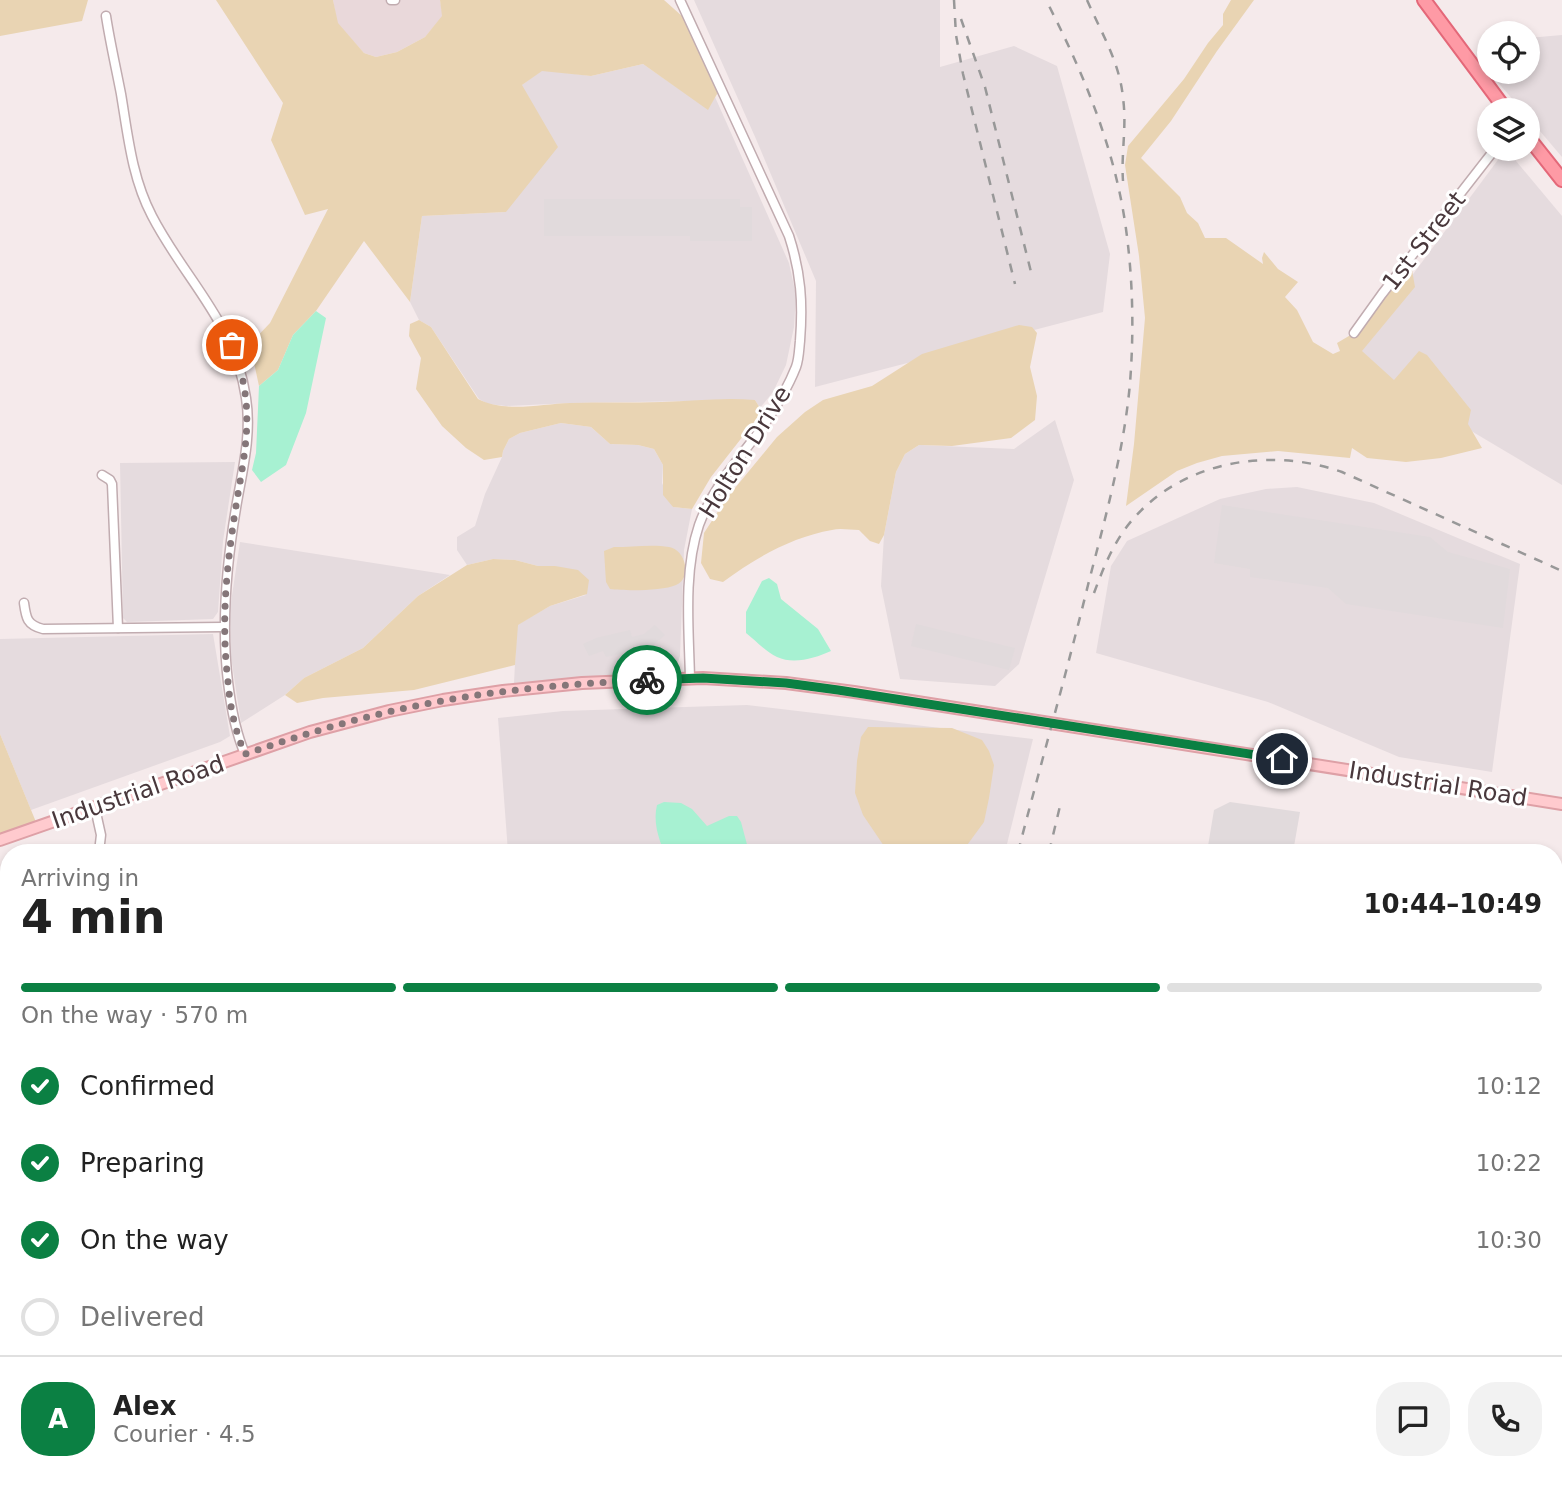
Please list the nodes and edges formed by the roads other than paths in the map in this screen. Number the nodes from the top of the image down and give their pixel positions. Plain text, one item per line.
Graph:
1 (680, 0) edge
2 (1424, 0) edge
3 (106, 16) dead end
4 (1497, 98) edge
5 (1540, 152) edge
6 (1486, 161) edge
7 (1562, 180) edge
8 (1354, 333) dead end
9 (102, 475) dead end
10 (24, 603) dead end
11 (223, 627) junction
12 (118, 628) junction
13 (690, 679) junction
14 (245, 754) junction
15 (1562, 804) edge
16 (95, 808) junction
17 (0, 840) edge
18 (100, 844) edge

1 - 13 street, Holton Drive
2 - 4 main road
3 - 11 street
5 - 7 main road
6 - 8 street, 1st Street
9 - 12 street
10 - 12 street
11 - 12 street
11 - 14 street
13 - 14 main road, Industrial Road
13 - 15 main road, Industrial Road
14 - 16 main road, Industrial Road
16 - 17 main road, Industrial Road
16 - 18 street

